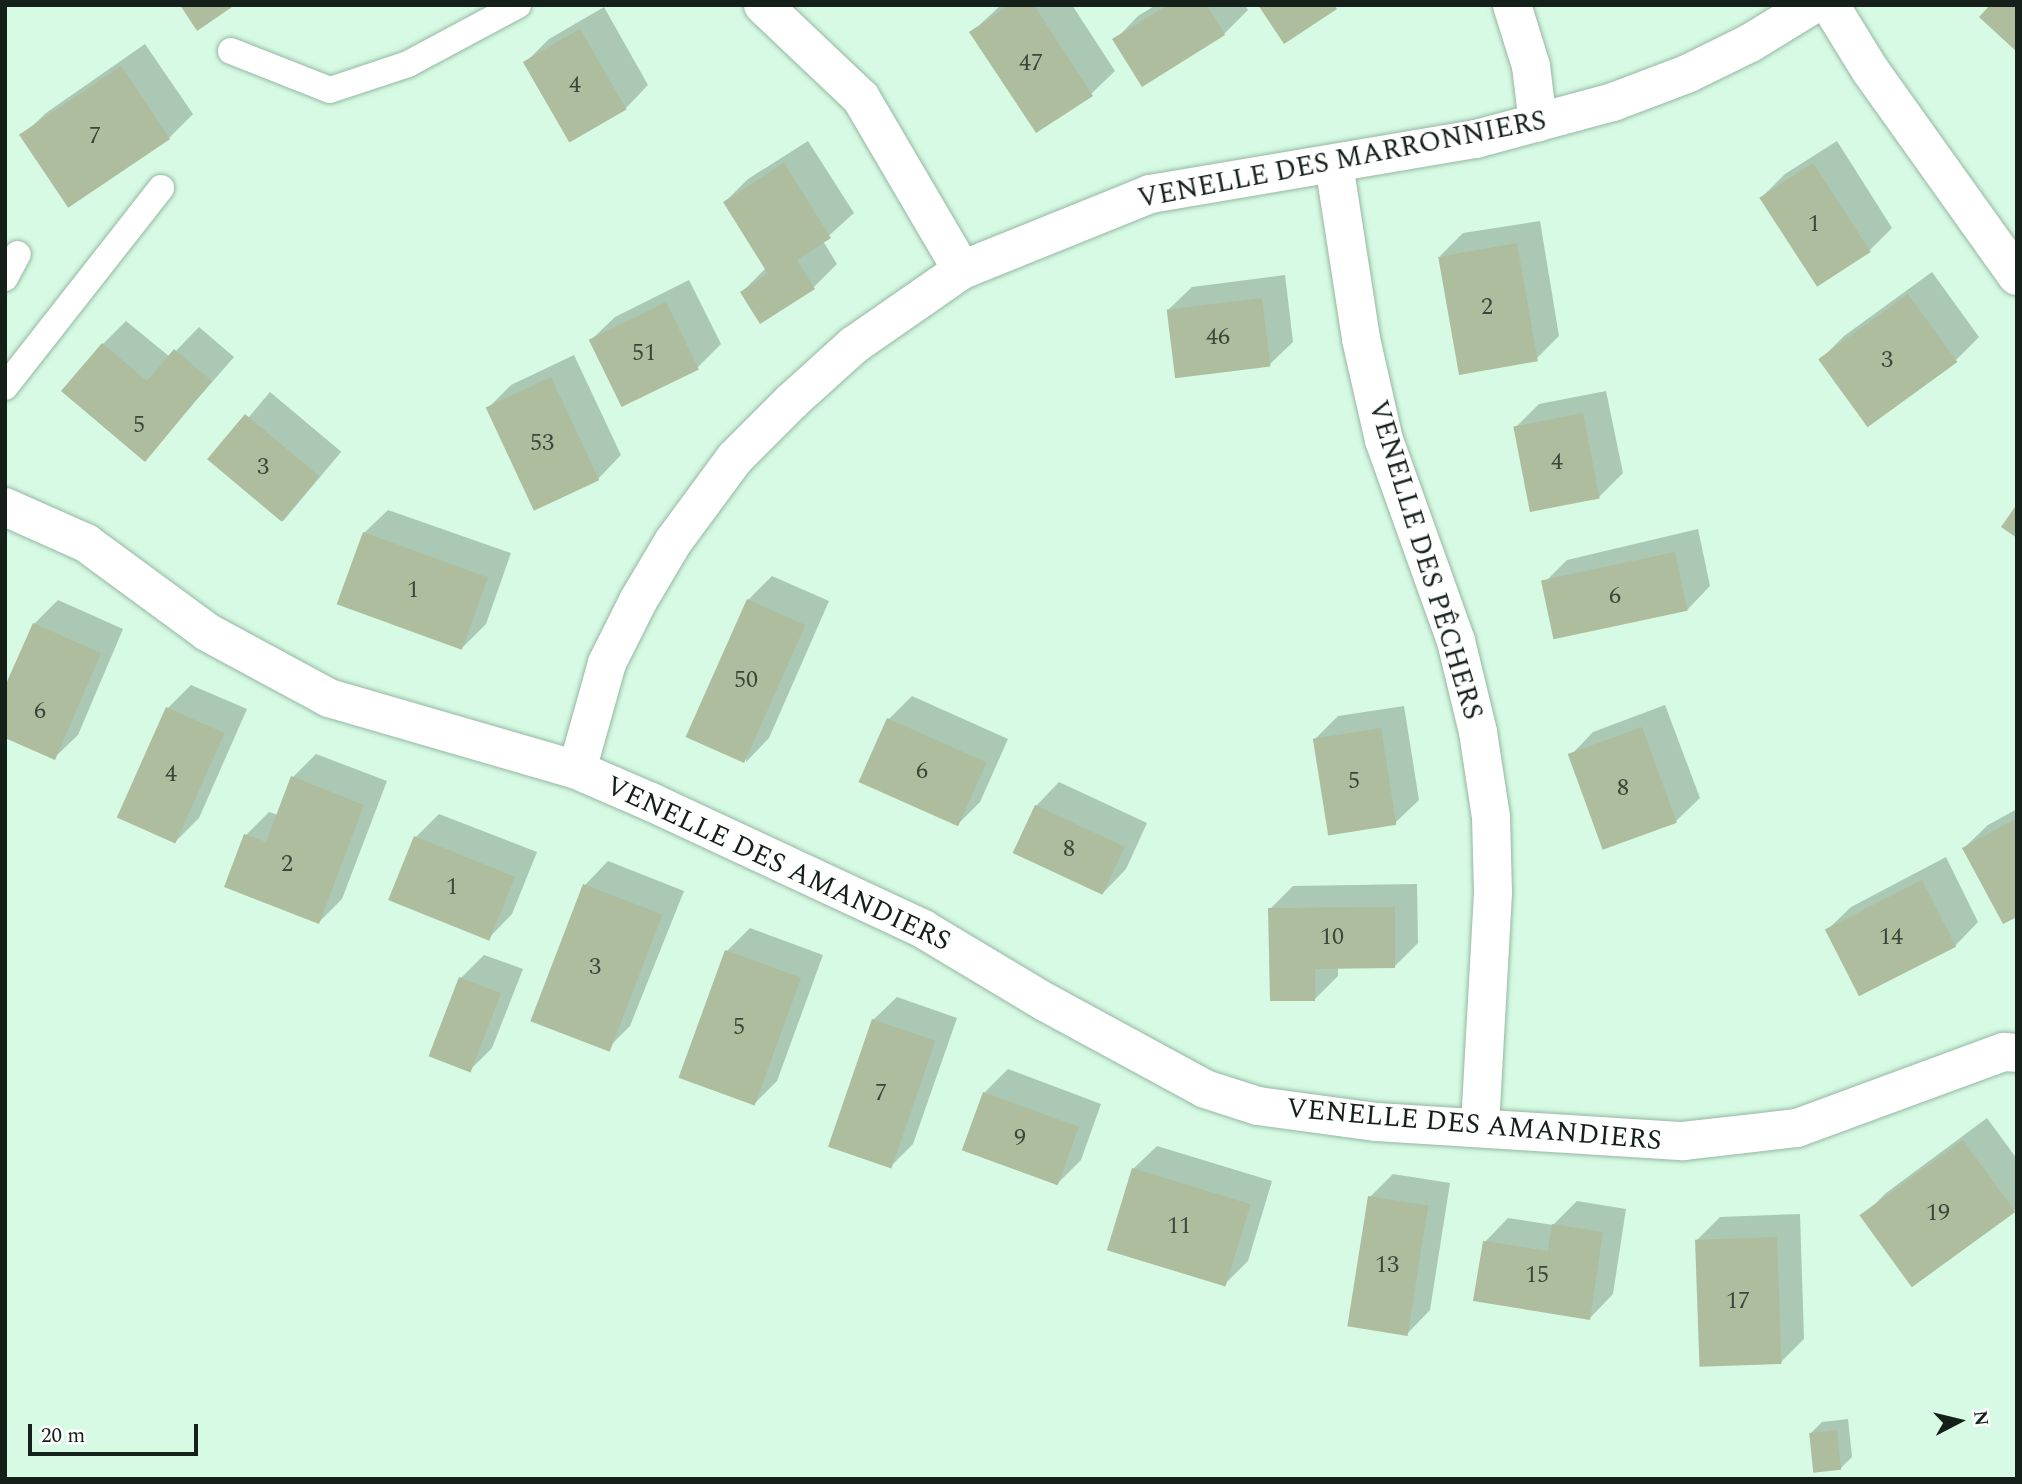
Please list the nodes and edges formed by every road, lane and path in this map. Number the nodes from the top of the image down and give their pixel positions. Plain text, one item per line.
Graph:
1 (518, 5) edge
2 (763, 5) edge
3 (1512, 5) edge
4 (1812, 5) edge
5 (1830, 5) edge
6 (231, 51) dead end
7 (1538, 123) junction
8 (1334, 164) junction
9 (161, 188) dead end
10 (18, 254) dead end
11 (962, 270) junction
12 (2017, 276) edge
13 (5, 278) edge
14 (5, 387) edge
15 (5, 508) edge
16 (577, 769) junction
17 (2017, 1053) edge
18 (1480, 1127) junction

1 - 6 lane
2 - 11 street
3 - 7 street
4 - 7 street, VENELLE DES MARRONNIERS
5 - 12 street
7 - 8 street, VENELLE DES MARRONNIERS
8 - 11 street, VENELLE DES MARRONNIERS
8 - 18 street, VENELLE DES PÊCHERS
9 - 14 lane
10 - 13 lane
11 - 16 street, VENELLE DES MARRONNIERS
15 - 16 street, VENELLE DES AMANDIERS
16 - 18 street, VENELLE DES AMANDIERS
17 - 18 street, VENELLE DES AMANDIERS

